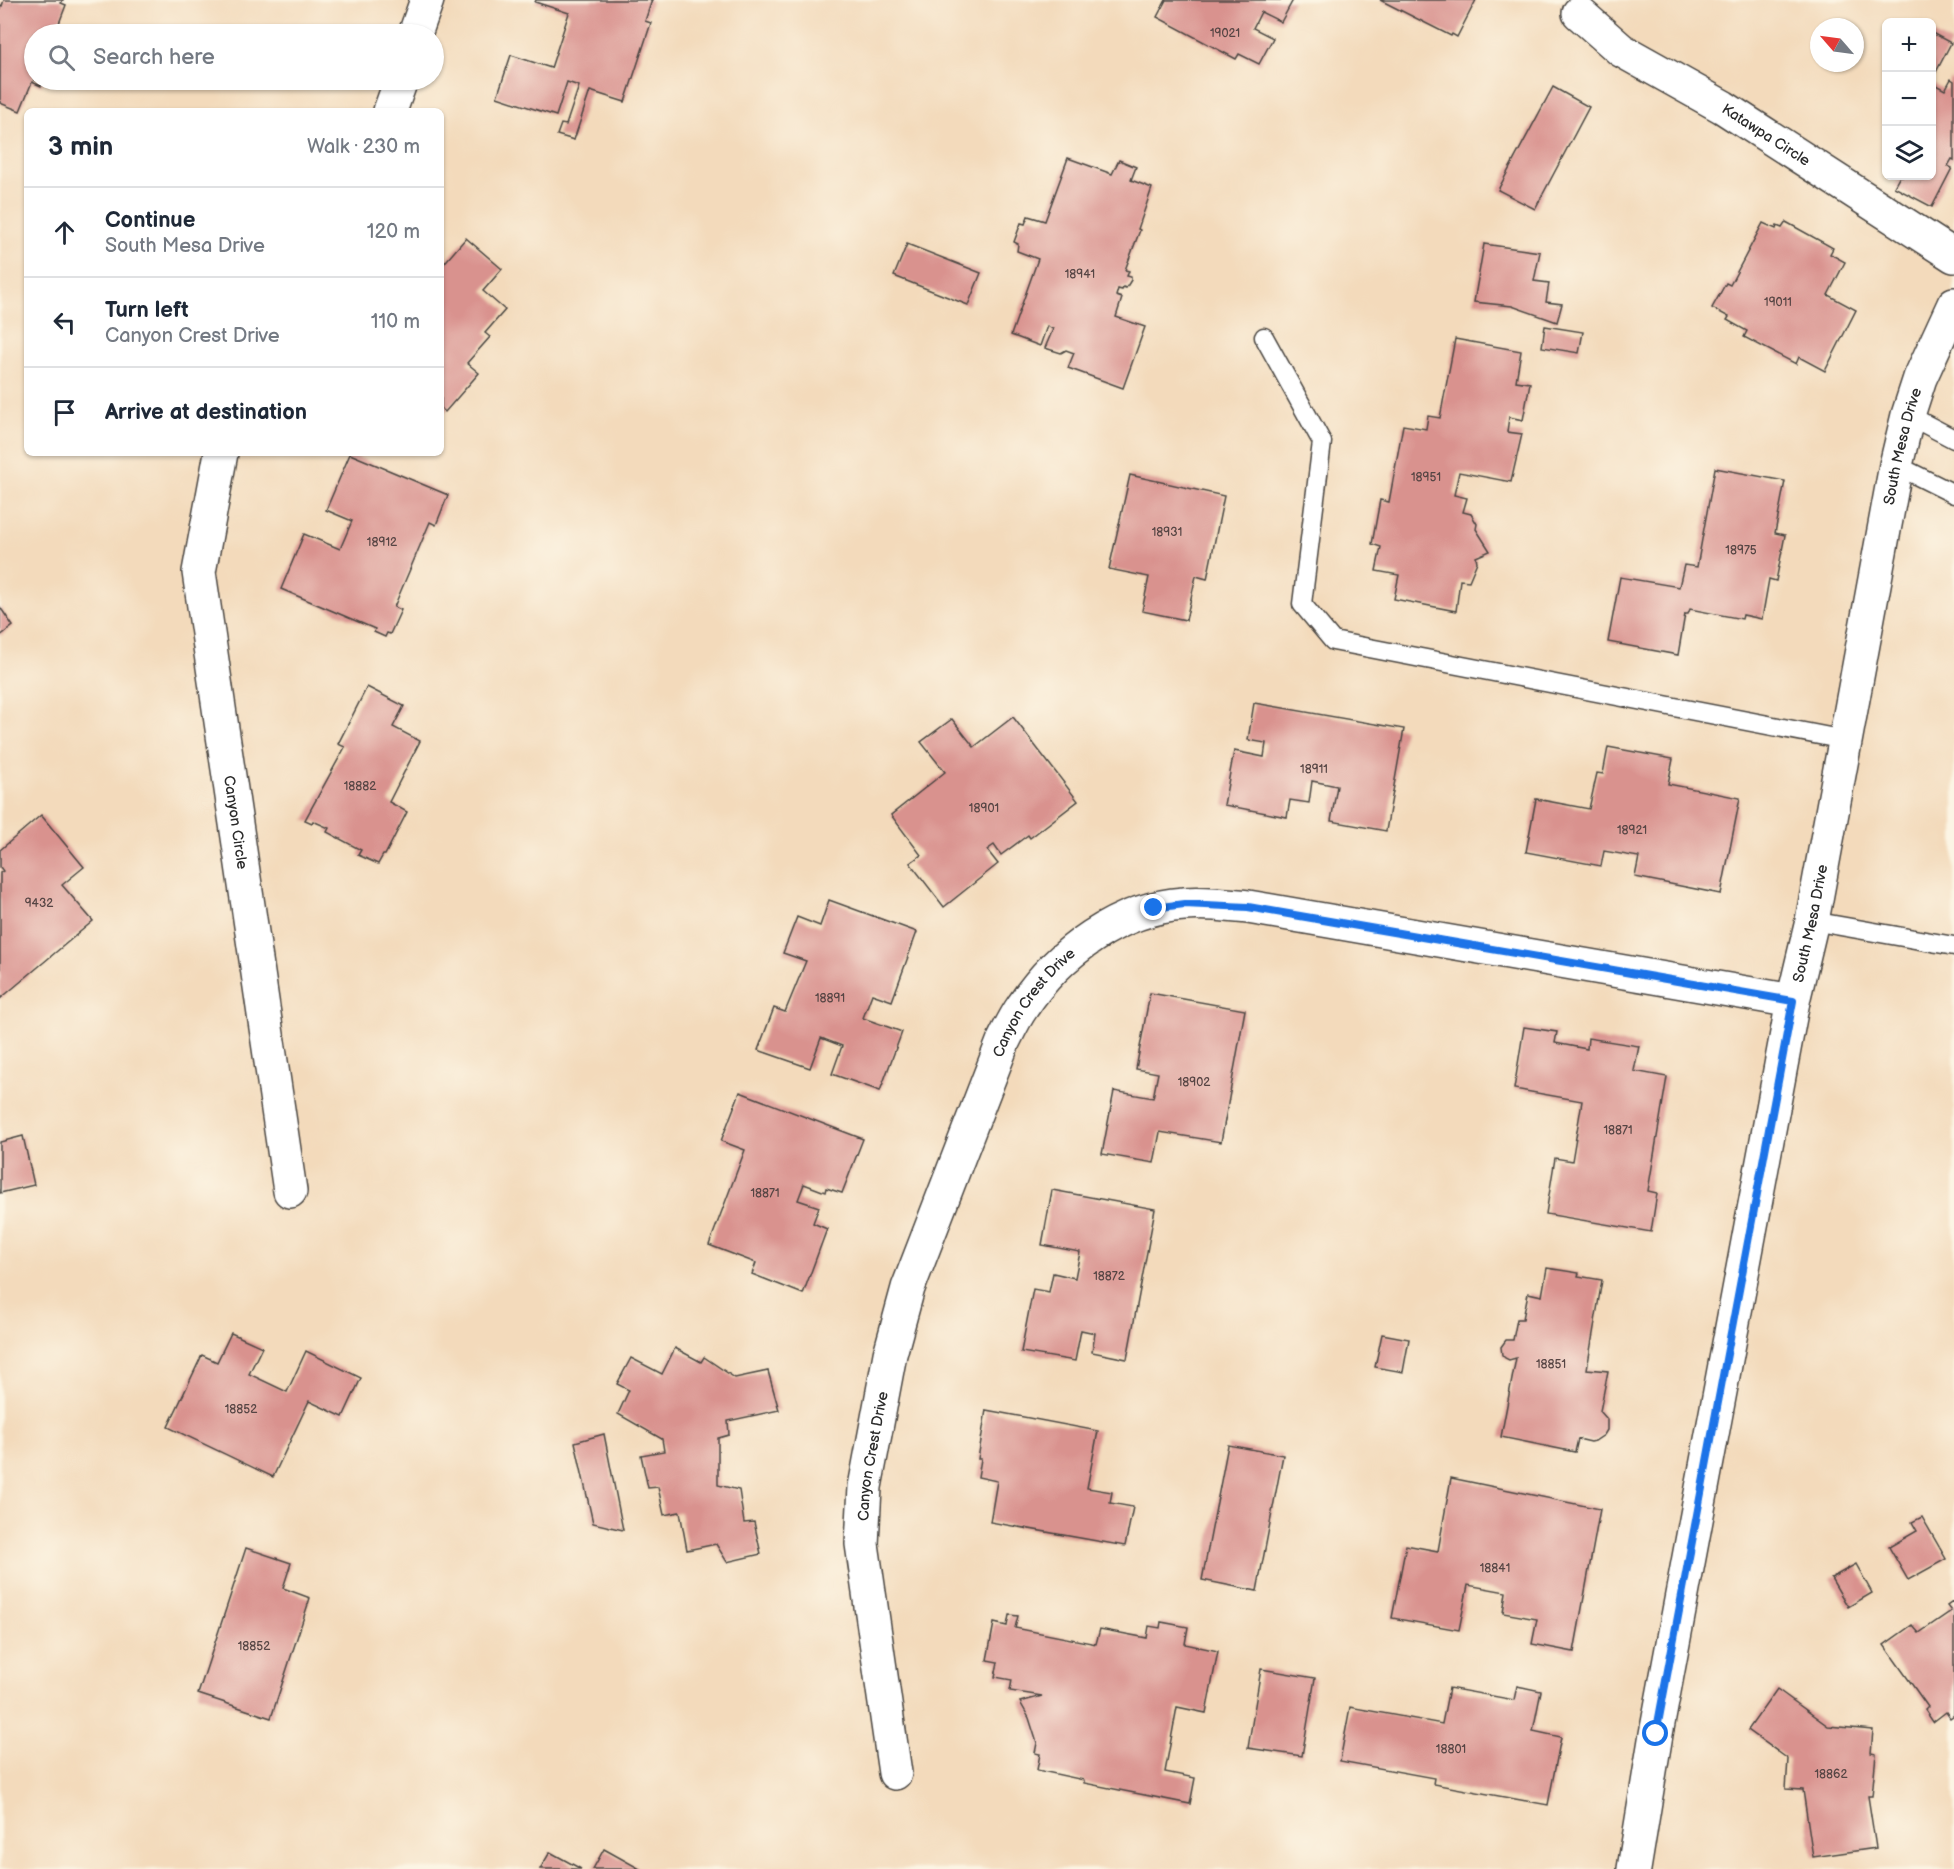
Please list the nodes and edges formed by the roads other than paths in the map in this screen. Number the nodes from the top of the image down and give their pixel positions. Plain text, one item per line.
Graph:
1 (427, 0) edge
2 (1579, 14) dead end
3 (419, 24) edge
4 (397, 90) edge
5 (391, 108) edge
6 (1954, 256) edge
7 (1954, 304) edge
8 (1264, 337) dead end
9 (1908, 415) junction
10 (1954, 439) edge
11 (220, 456) edge
12 (1896, 465) junction
13 (1954, 494) edge
14 (1845, 740) junction
15 (1812, 921) junction
16 (1954, 946) edge
17 (1793, 1001) junction
18 (291, 1191) dead end
19 (895, 1773) dead end
20 (1634, 1869) edge

1 - 3 street
2 - 6 street, Katawpa Circle
4 - 5 street
7 - 9 street, South Mesa Drive
8 - 14 lane
9 - 10 lane
9 - 12 street, South Mesa Drive
11 - 18 street, Canyon Circle
12 - 13 lane
12 - 14 street, South Mesa Drive
14 - 15 street, South Mesa Drive
15 - 16 lane
15 - 17 street, South Mesa Drive
17 - 19 street, Canyon Crest Drive
17 - 20 street, South Mesa Drive

